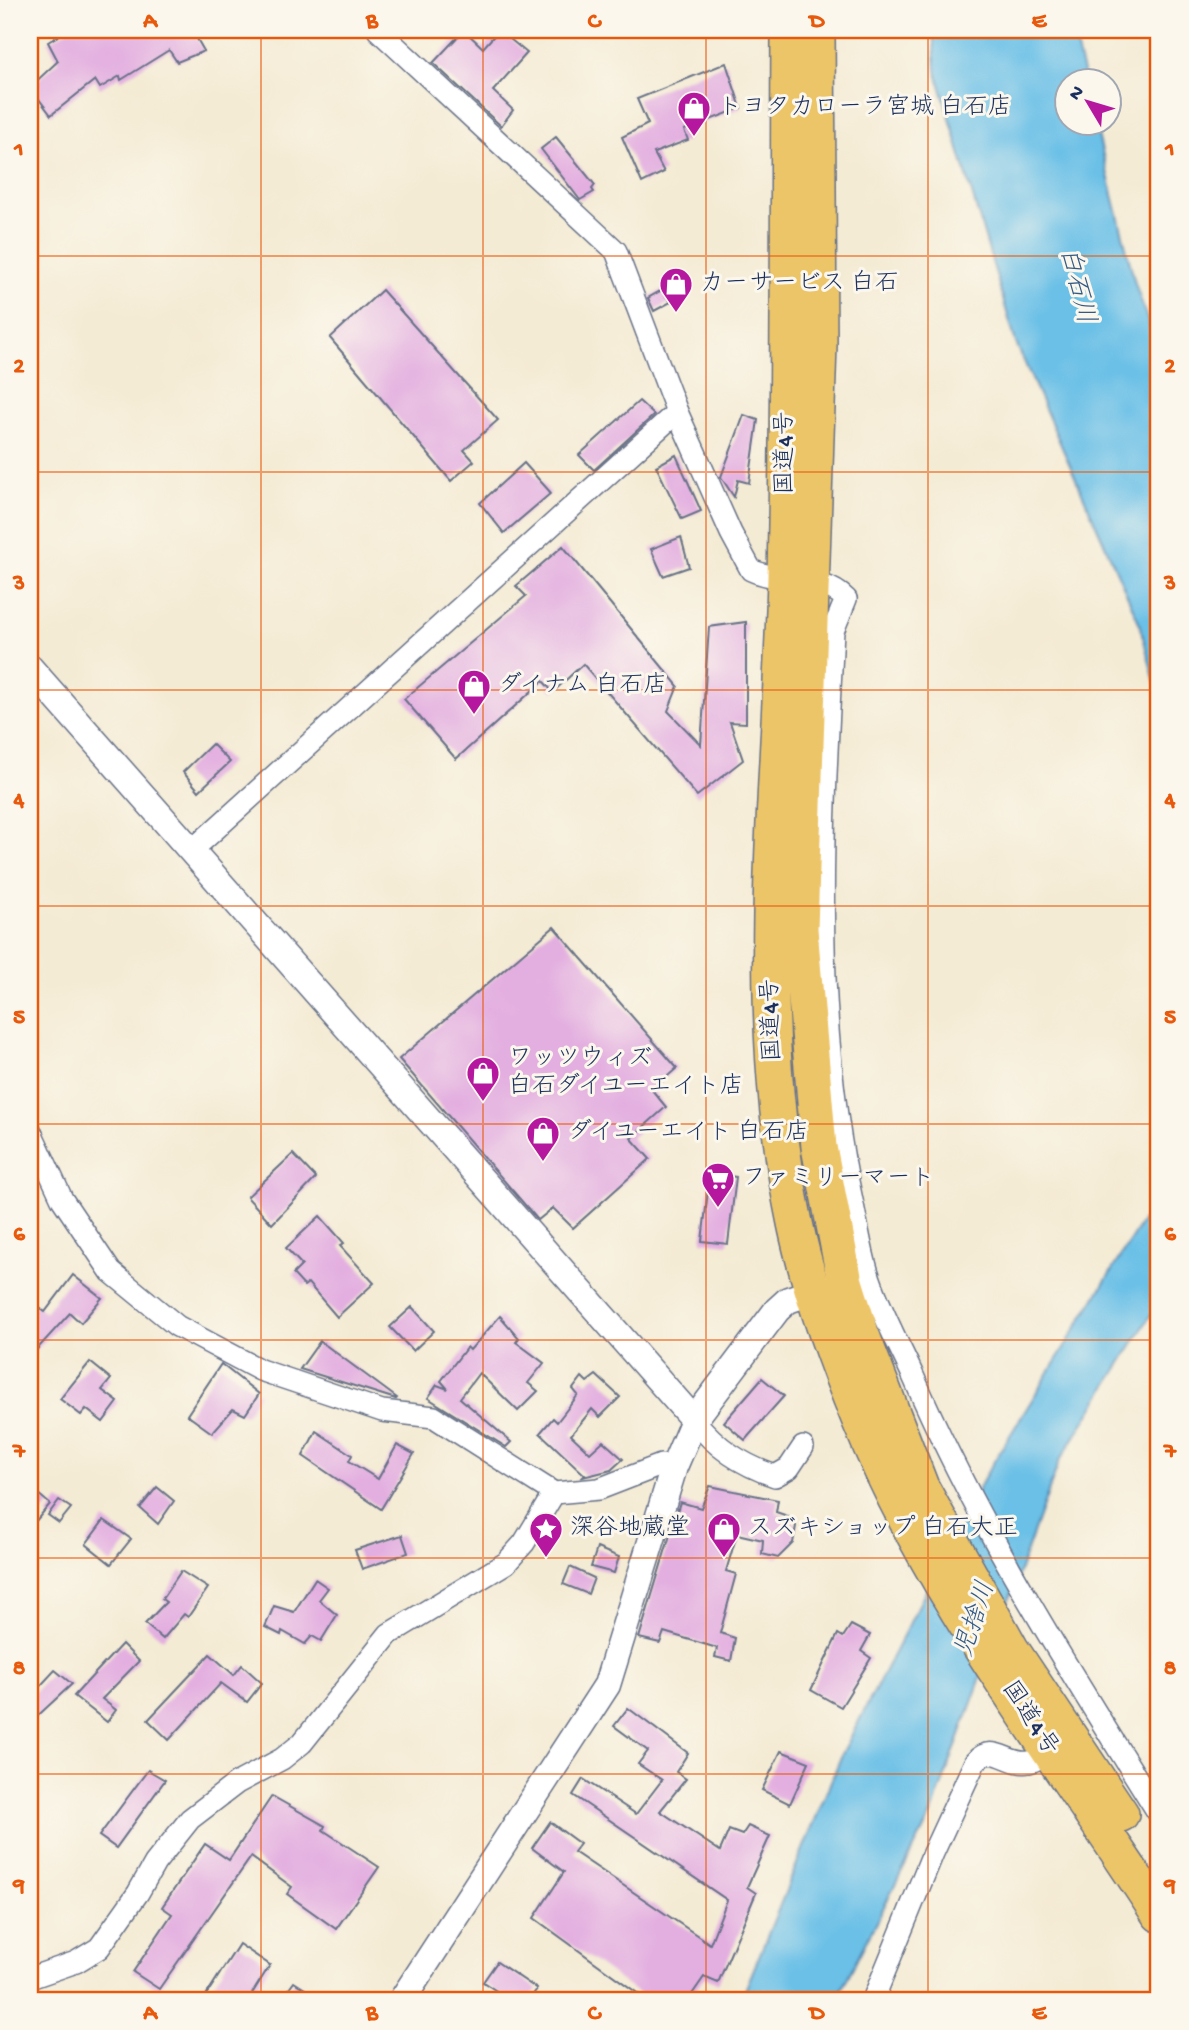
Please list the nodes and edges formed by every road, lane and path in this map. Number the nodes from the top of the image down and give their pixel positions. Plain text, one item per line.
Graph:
1 (378, 30) edge
2 (789, 30) edge
3 (817, 30) edge
4 (677, 412) junction
5 (797, 581) junction
6 (30, 668) edge
7 (190, 852) junction
8 (30, 1130) edge
9 (829, 1286) junction
10 (694, 1420) junction
11 (803, 1447) dead end
12 (674, 1467) junction
13 (554, 1493) junction
14 (1035, 1707) junction
15 (1049, 1751) junction
16 (1159, 1814) edge
17 (1159, 1871) edge
18 (1159, 1914) edge
19 (30, 1978) edge
20 (402, 2000) edge
21 (873, 2000) edge

1 - 4 street
2 - 5 highway, 国道4号
3 - 5 highway, 国道4号
4 - 5 street
4 - 7 street
5 - 9 highway, 国道4号
5 - 16 street
6 - 7 street
7 - 10 street
8 - 13 street
9 - 10 street
9 - 14 highway, 国道4号
10 - 11 street
10 - 12 street
12 - 13 street
12 - 20 street
13 - 19 street
14 - 15 highway, 国道4号
14 - 17 highway, 国道4号
15 - 18 highway, 国道4号
15 - 21 street

